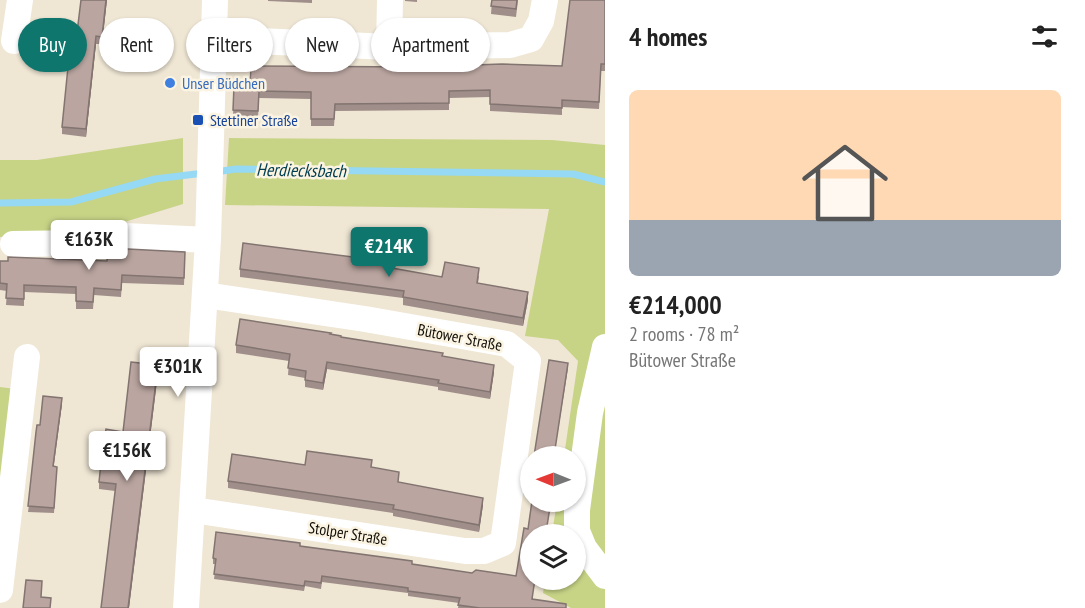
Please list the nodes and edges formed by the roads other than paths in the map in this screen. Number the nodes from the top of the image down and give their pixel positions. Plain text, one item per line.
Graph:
1 (20, 0) edge
2 (215, 0) edge
3 (390, 0) edge
4 (544, 0) edge
5 (214, 18) edge
6 (390, 18) edge
7 (14, 41) dead end
8 (273, 42) edge
9 (490, 45) edge
10 (371, 46) edge
11 (212, 72) edge
12 (208, 240) junction
13 (13, 244) dead end
14 (205, 295) junction
15 (605, 347) edge
16 (27, 357) dead end
17 (193, 510) junction
18 (503, 543) joint
19 (605, 576) edge
20 (0, 591) edge
21 (186, 608) edge

1 - 7 street
2 - 5 street
3 - 6 street
4 - 9 street
8 - 10 street
11 - 12 street
12 - 13 street
12 - 14 street
14 - 17 street
14 - 18 street, Bütower Straße
15 - 19 street
16 - 20 street
17 - 18 street, Stolper Straße
17 - 21 street

